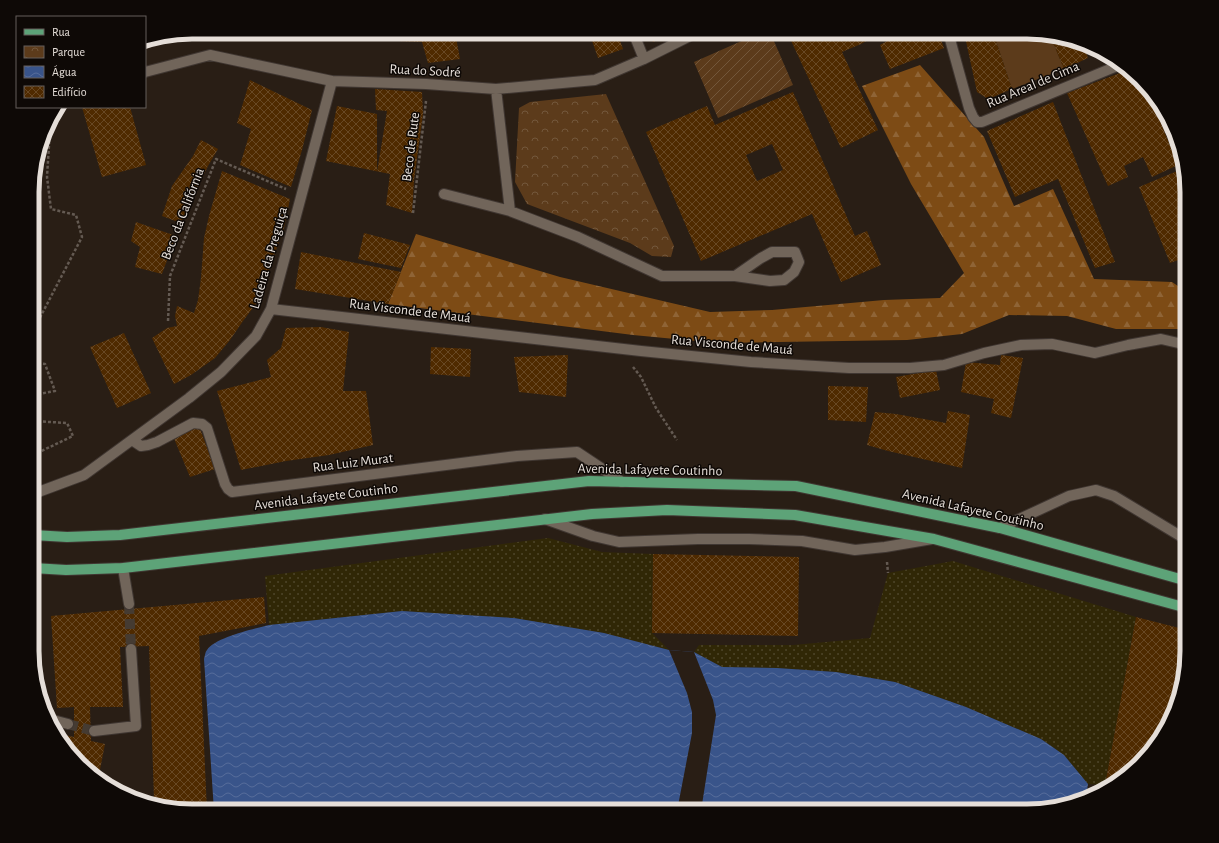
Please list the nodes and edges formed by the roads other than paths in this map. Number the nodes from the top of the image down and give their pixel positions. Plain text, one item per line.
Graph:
1 (636, 39) edge
2 (684, 39) edge
3 (950, 39) edge
4 (644, 59) junction
5 (1115, 67) edge
6 (146, 72) edge
7 (332, 81) junction
8 (496, 90) junction
9 (444, 194) dead end
10 (510, 211) junction
11 (735, 276) junction
12 (271, 309) junction
13 (1180, 343) edge
14 (132, 440) junction
15 (622, 482) junction
16 (39, 492) edge
17 (545, 519) junction
18 (1000, 528) junction
19 (39, 535) edge
20 (1180, 536) edge
21 (934, 539) junction
22 (39, 568) edge
23 (123, 568) junction
24 (1180, 579) edge
25 (129, 604) tunnel mouth
26 (1180, 606) edge
27 (131, 650) tunnel mouth
28 (56, 721) edge
29 (68, 724) tunnel mouth
30 (94, 731) tunnel mouth

1 - 4 street
2 - 4 street, Rua do Sodré
3 - 5 street, Rua Areal de Cima
4 - 8 street, Rua do Sodré
6 - 7 street, Rua do Sodré
7 - 8 street, Rua do Sodré
7 - 12 street, Ladeira da Preguiça
8 - 10 street
9 - 10 street
10 - 11 street
11 - 11 street
12 - 13 street, Rua Visconde de Mauá
12 - 14 street, Ladeira da Preguiça
14 - 15 street, Rua Luiz Murat
14 - 16 street, Ladeira da Preguiça
15 - 18 main road, Avenida Lafayete Coutinho
15 - 19 main road, Avenida Lafayete Coutinho
17 - 21 main road
17 - 21 street
17 - 23 main road
18 - 20 street
18 - 24 main road, Avenida Lafayete Coutinho
21 - 26 main road
22 - 23 main road
23 - 25 street
27 - 30 street
28 - 29 street

